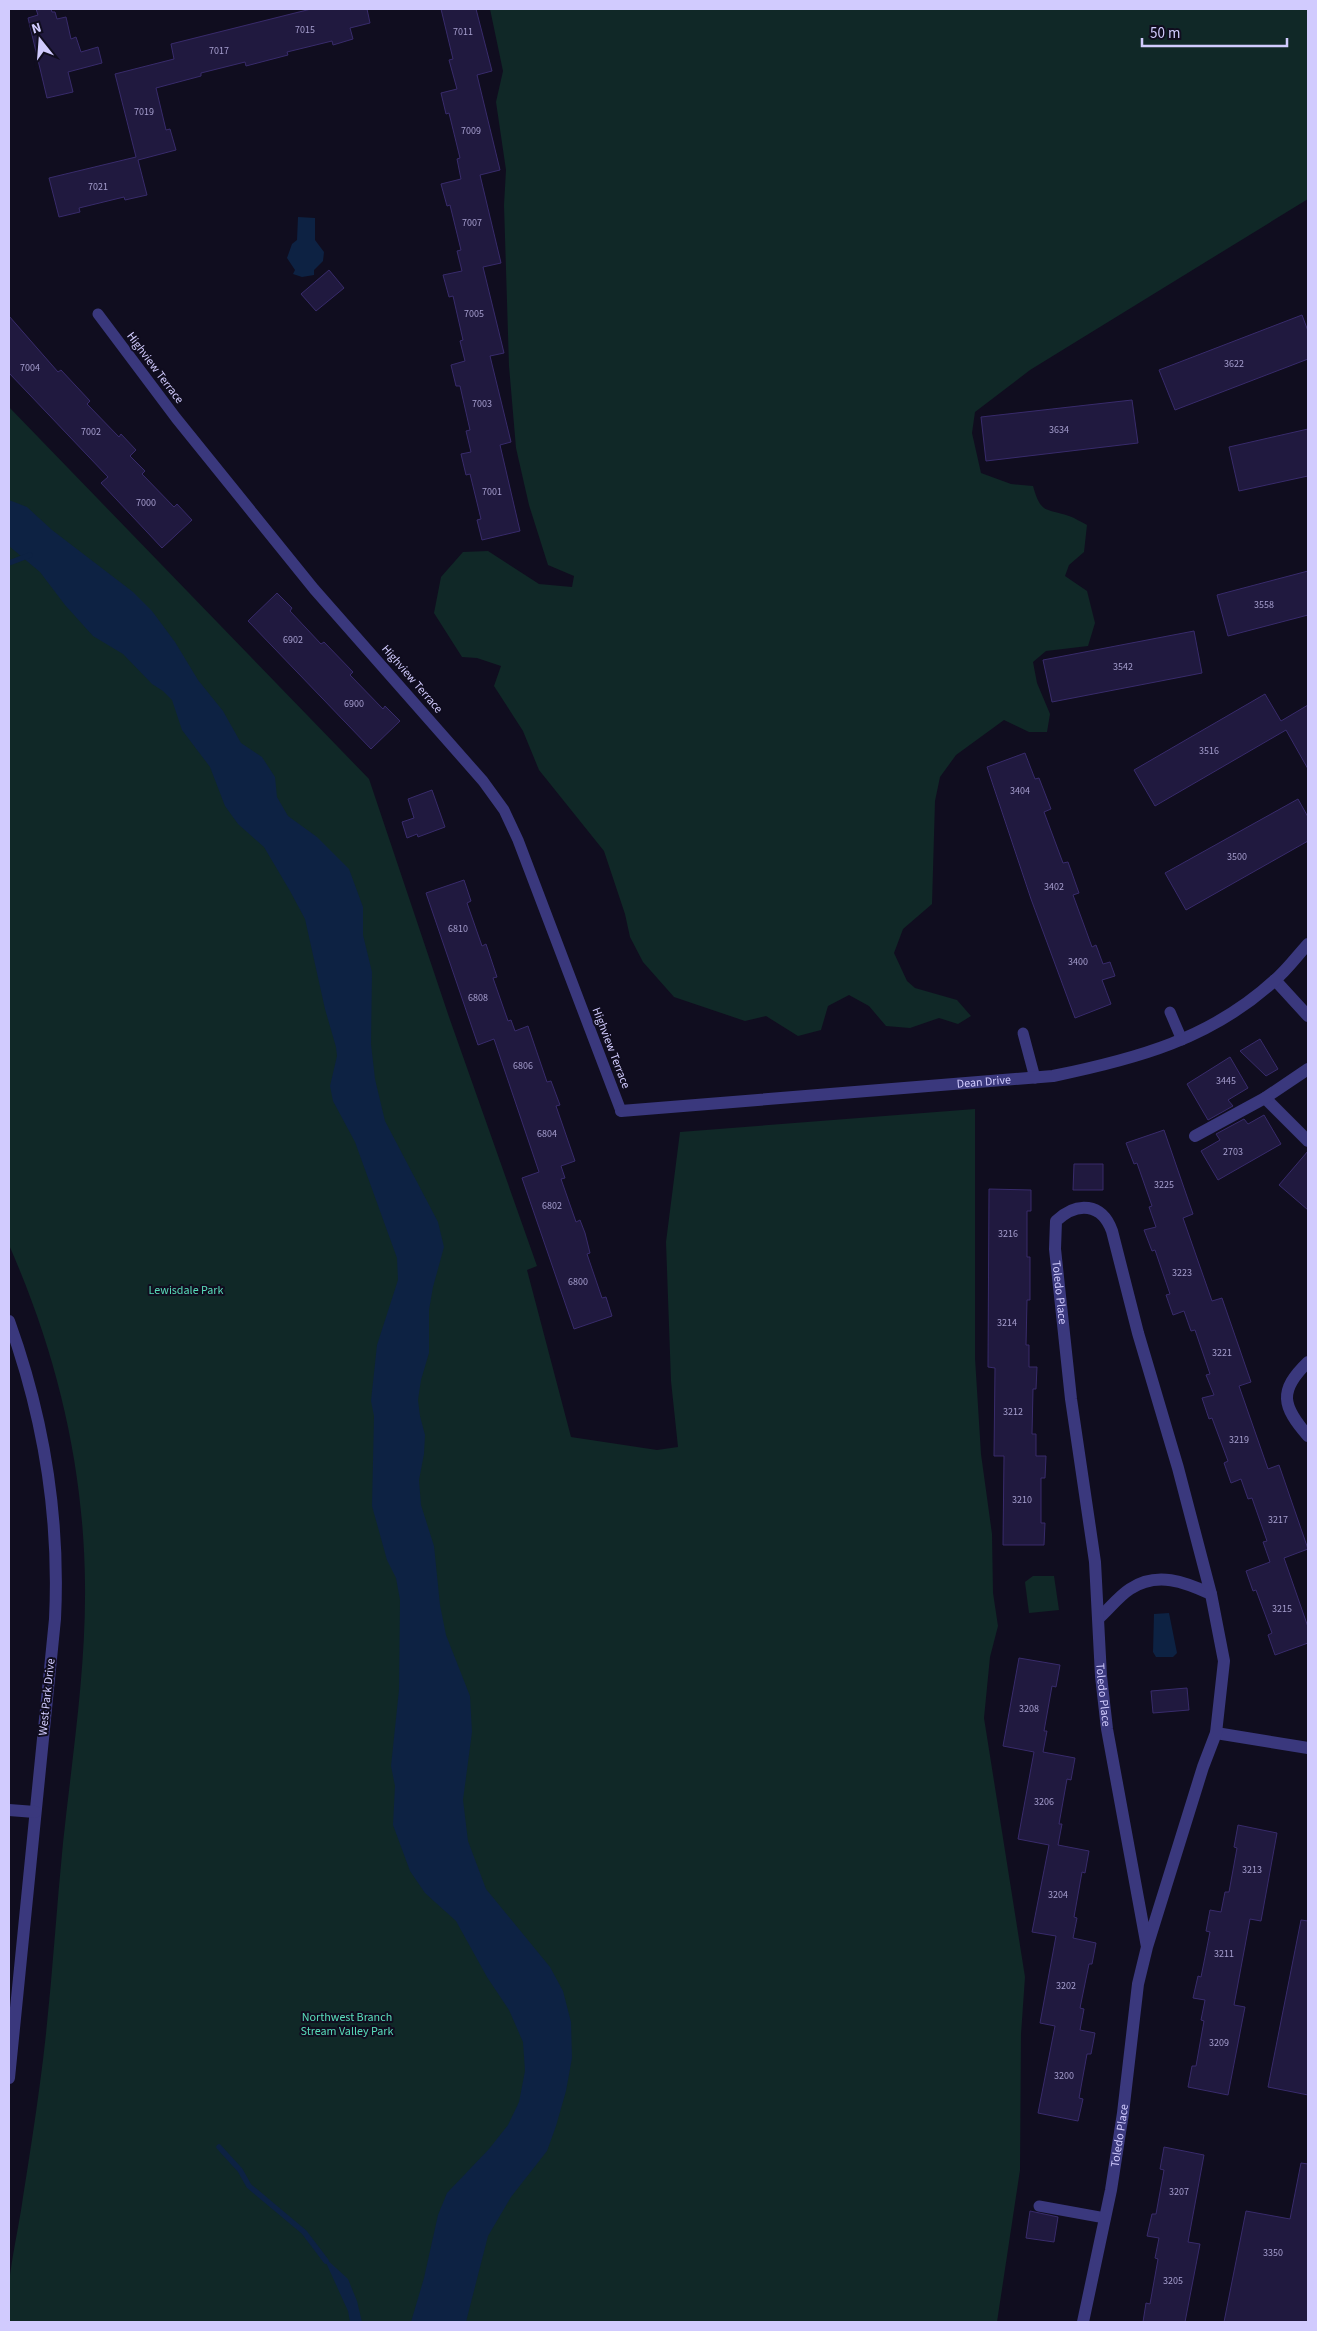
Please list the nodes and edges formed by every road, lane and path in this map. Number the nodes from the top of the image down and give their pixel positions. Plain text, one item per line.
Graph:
1 (98, 314) dead end
2 (1308, 944) edge
3 (1275, 980) junction
4 (1170, 1012) dead end
5 (1308, 1016) edge
6 (1023, 1033) dead end
7 (1182, 1040) junction
8 (1308, 1069) edge
9 (1035, 1078) junction
10 (1265, 1098) junction
11 (621, 1111) joint
12 (1195, 1136) dead end
13 (1308, 1141) edge
14 (9, 1321) edge
15 (11, 1337) edge
16 (1308, 1362) edge
17 (1308, 1436) edge
18 (1211, 1594) junction
19 (1099, 1618) junction
20 (1216, 1733) junction
21 (1308, 1748) edge
22 (9, 1810) edge
23 (35, 1812) junction
24 (1147, 1947) junction
25 (11, 2056) edge
26 (9, 2078) edge
27 (1040, 2206) dead end
28 (1105, 2218) junction
29 (1082, 2322) edge

1 - 11 lane, Highview Terrace
2 - 3 street, Dean Drive
3 - 5 street
3 - 7 street, Dean Drive
4 - 7 lane
6 - 9 lane
7 - 9 street, Dean Drive
8 - 10 street
9 - 11 street, Dean Drive
10 - 12 street
10 - 13 street
14 - 15 street, West Park Drive
15 - 23 street, West Park Drive
16 - 17 street
18 - 19 street
18 - 19 street, Toledo Place
18 - 20 street, Toledo Place
19 - 24 street, Toledo Place
20 - 21 street
20 - 24 street, Toledo Place
22 - 23 street
23 - 25 street, West Park Drive
24 - 28 street, Toledo Place
25 - 26 street, West Park Drive
27 - 28 lane
28 - 29 street, Toledo Place

